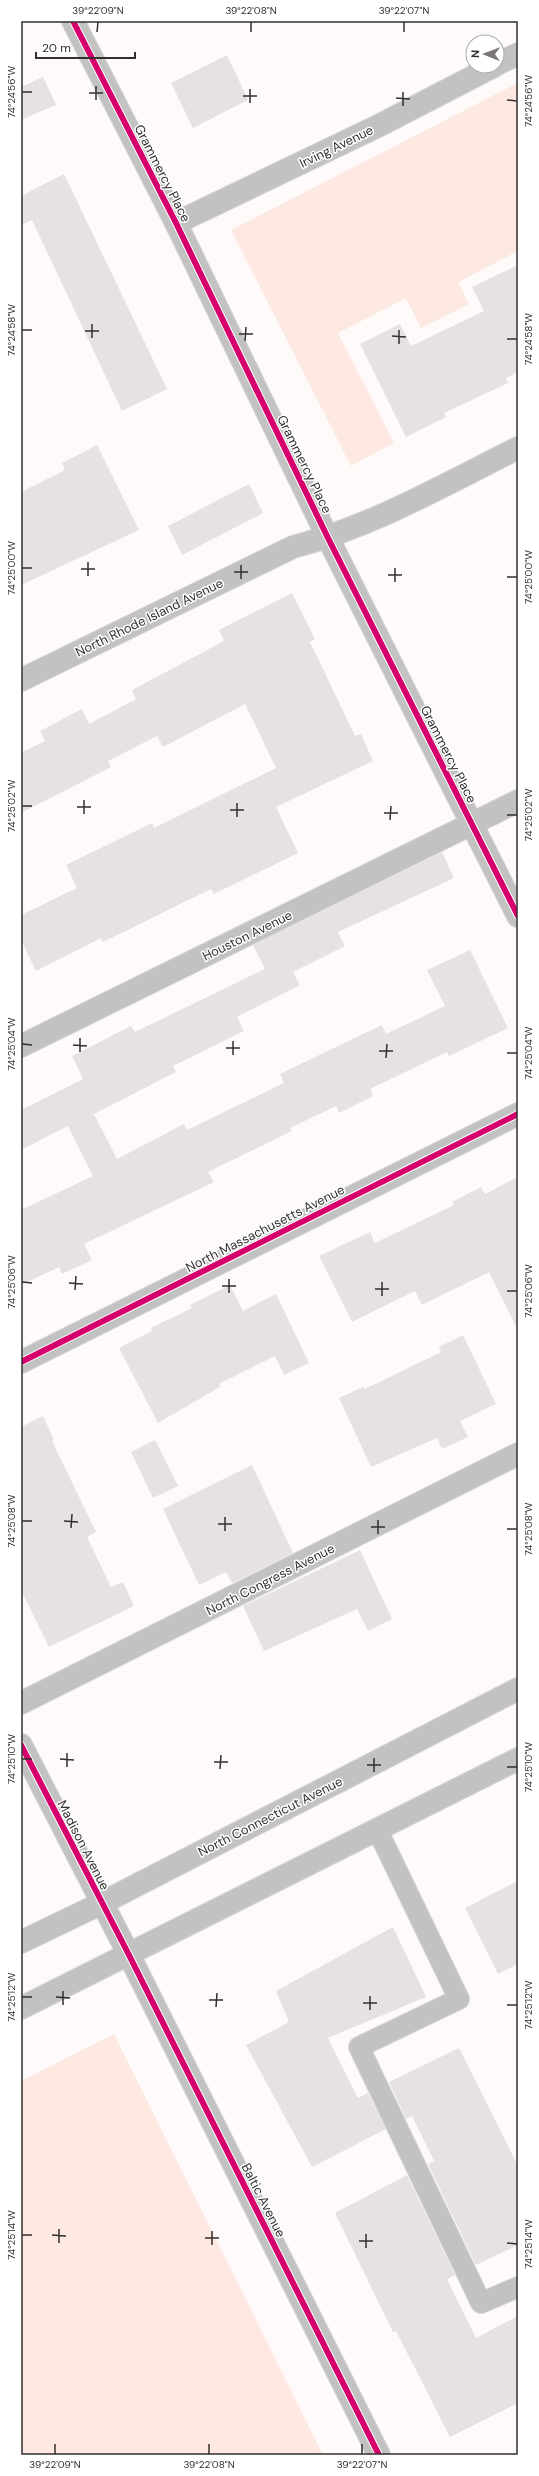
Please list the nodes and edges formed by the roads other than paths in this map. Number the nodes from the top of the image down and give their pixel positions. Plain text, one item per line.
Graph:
1 (73, 21) edge
2 (518, 54) edge
3 (505, 60) edge
4 (479, 74) edge
5 (176, 223) junction
6 (518, 448) edge
7 (328, 538) junction
8 (21, 680) edge
9 (518, 800) edge
10 (473, 824) junction
11 (518, 916) edge
12 (21, 1046) edge
13 (518, 1114) edge
14 (21, 1362) edge
15 (518, 1454) edge
16 (518, 1689) edge
17 (21, 1703) edge
18 (21, 1746) edge
19 (518, 1759) edge
20 (377, 1830) junction
21 (102, 1903) junction
22 (21, 1942) edge
23 (129, 1955) junction
24 (21, 2008) edge
25 (518, 2287) edge
26 (379, 2455) edge

1 - 5 street, Grammercy Place
2 - 3 street
4 - 5 street, Irving Avenue
5 - 7 street, Grammercy Place
6 - 7 street, North Rhode Island Avenue
7 - 8 street, North Rhode Island Avenue
7 - 10 street, Grammercy Place
9 - 10 street, Houston Avenue
10 - 11 street, Grammercy Place
10 - 12 street, Houston Avenue
13 - 14 street, North Massachusetts Avenue
15 - 17 street, North Congress Avenue
16 - 21 street, North Connecticut Avenue
18 - 21 street, Madison Avenue
19 - 20 street
20 - 23 street
20 - 25 lane
21 - 22 street, North Connecticut Avenue
21 - 23 street, Madison Avenue
23 - 24 street
23 - 26 street, Baltic Avenue

